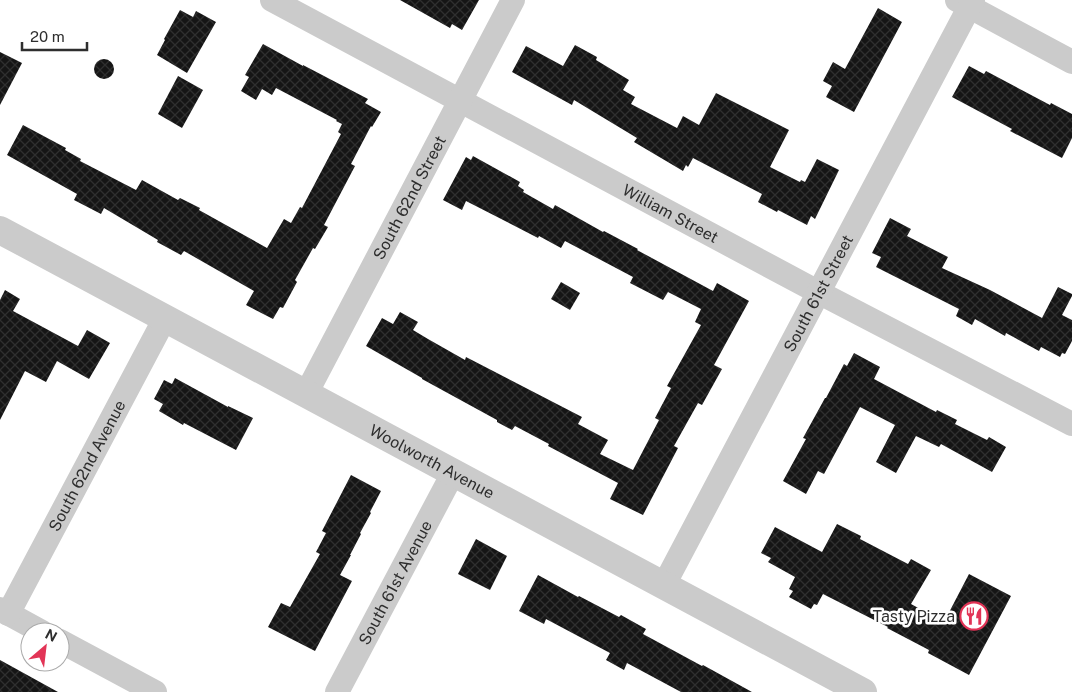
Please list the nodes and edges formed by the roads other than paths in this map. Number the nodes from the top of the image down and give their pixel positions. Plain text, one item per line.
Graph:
1 (272, 0) edge
2 (513, 0) edge
3 (966, 2) edge
4 (1072, 62) edge
5 (460, 101) junction
6 (0, 230) edge
7 (818, 292) junction
8 (165, 318) junction
9 (306, 394) junction
10 (1072, 424) edge
11 (453, 473) junction
12 (664, 585) junction
13 (4, 612) edge
14 (23, 622) edge
15 (70, 646) edge
16 (155, 692) edge
17 (337, 692) edge
18 (863, 692) edge

1 - 5 street, William Street
2 - 5 street, South 62nd Street
3 - 4 street
3 - 7 street, South 61st Street
5 - 7 street, William Street
5 - 9 street, South 62nd Street
6 - 8 street, Woolworth Avenue
7 - 10 street, William Street
7 - 12 street, South 61st Street
8 - 9 street, Woolworth Avenue
8 - 13 street, South 62nd Avenue
9 - 11 street, Woolworth Avenue
11 - 12 street, Woolworth Avenue
11 - 17 street, South 61st Avenue
12 - 18 street, Woolworth Avenue
13 - 14 street
15 - 16 street

